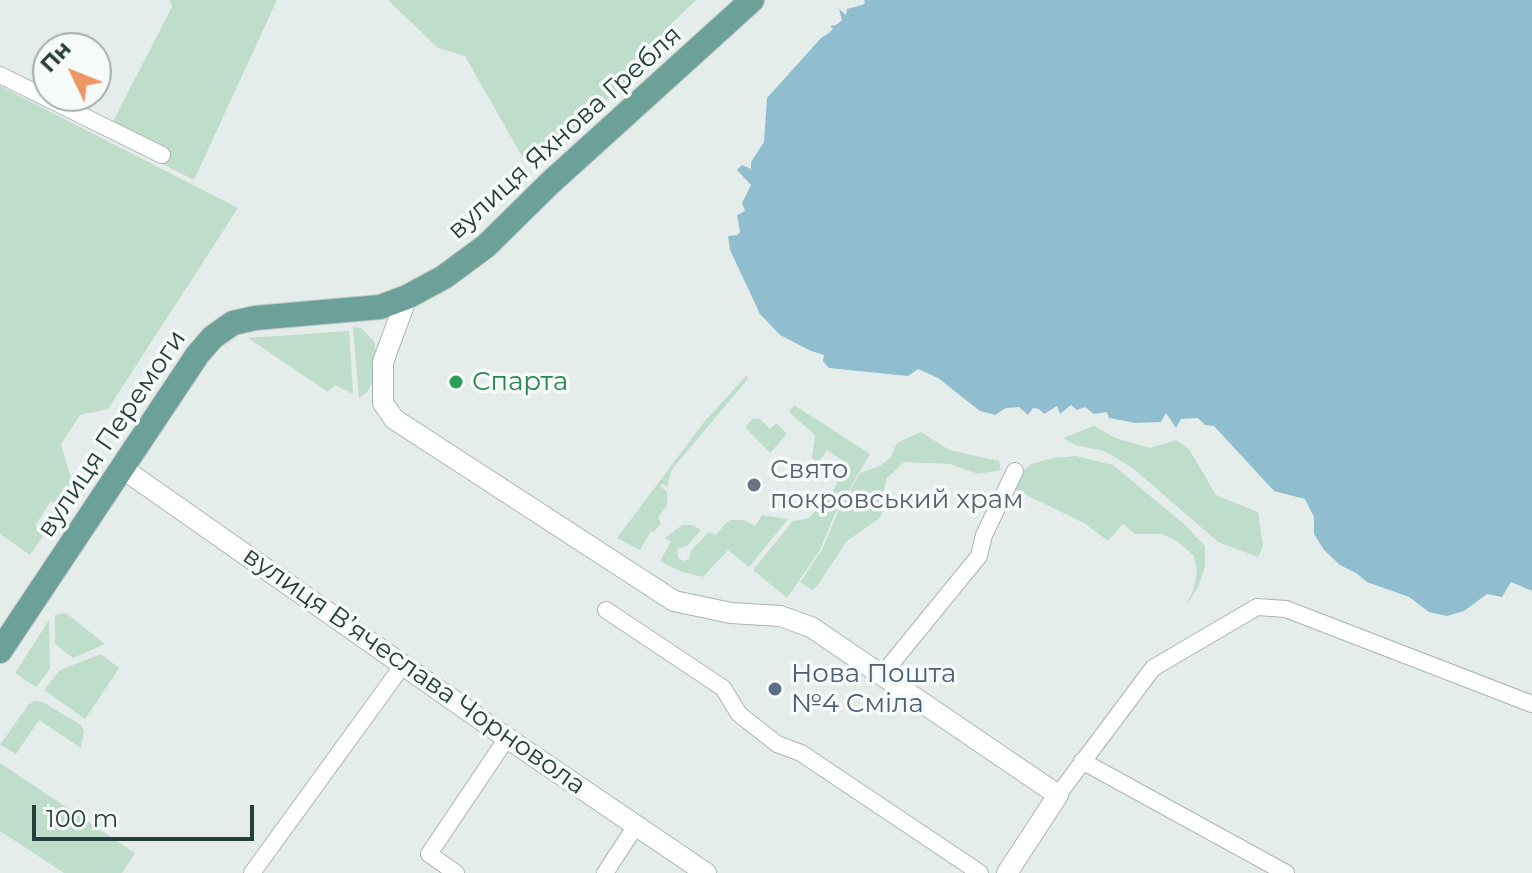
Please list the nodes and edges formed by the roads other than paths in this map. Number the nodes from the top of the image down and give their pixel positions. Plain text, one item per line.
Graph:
1 (752, 0) edge
2 (0, 75) edge
3 (162, 155) dead end
4 (407, 297) junction
5 (380, 307) junction
6 (390, 340) junction
7 (122, 468) junction
8 (1015, 471) dead end
9 (606, 610) dead end
10 (0, 651) edge
11 (403, 665) junction
12 (882, 675) junction
13 (1532, 704) edge
14 (507, 738) junction
15 (1082, 761) junction
16 (1058, 795) junction
17 (637, 824) junction
18 (252, 873) edge
19 (456, 873) edge
20 (605, 873) edge
21 (706, 873) edge
22 (980, 873) edge
23 (1007, 873) edge
24 (1286, 873) edge

1 - 4 main road, вулиця Яхнова Гребля
2 - 3 street
4 - 5 main road, вулиця Перемоги
4 - 6 street
5 - 6 street
5 - 7 main road, вулиця Перемоги
6 - 12 street
7 - 10 main road, вулиця Перемоги
7 - 11 street, вулиця Вʼячеслава Чорновола
8 - 12 street
9 - 22 street
11 - 14 street, вулиця Вʼячеслава Чорновола
11 - 18 street
12 - 16 street
13 - 15 street
14 - 17 street, вулиця Вʼячеслава Чорновола
14 - 19 street
15 - 16 street
15 - 24 street
16 - 23 street
17 - 20 street
17 - 21 street, вулиця Вʼячеслава Чорновола

